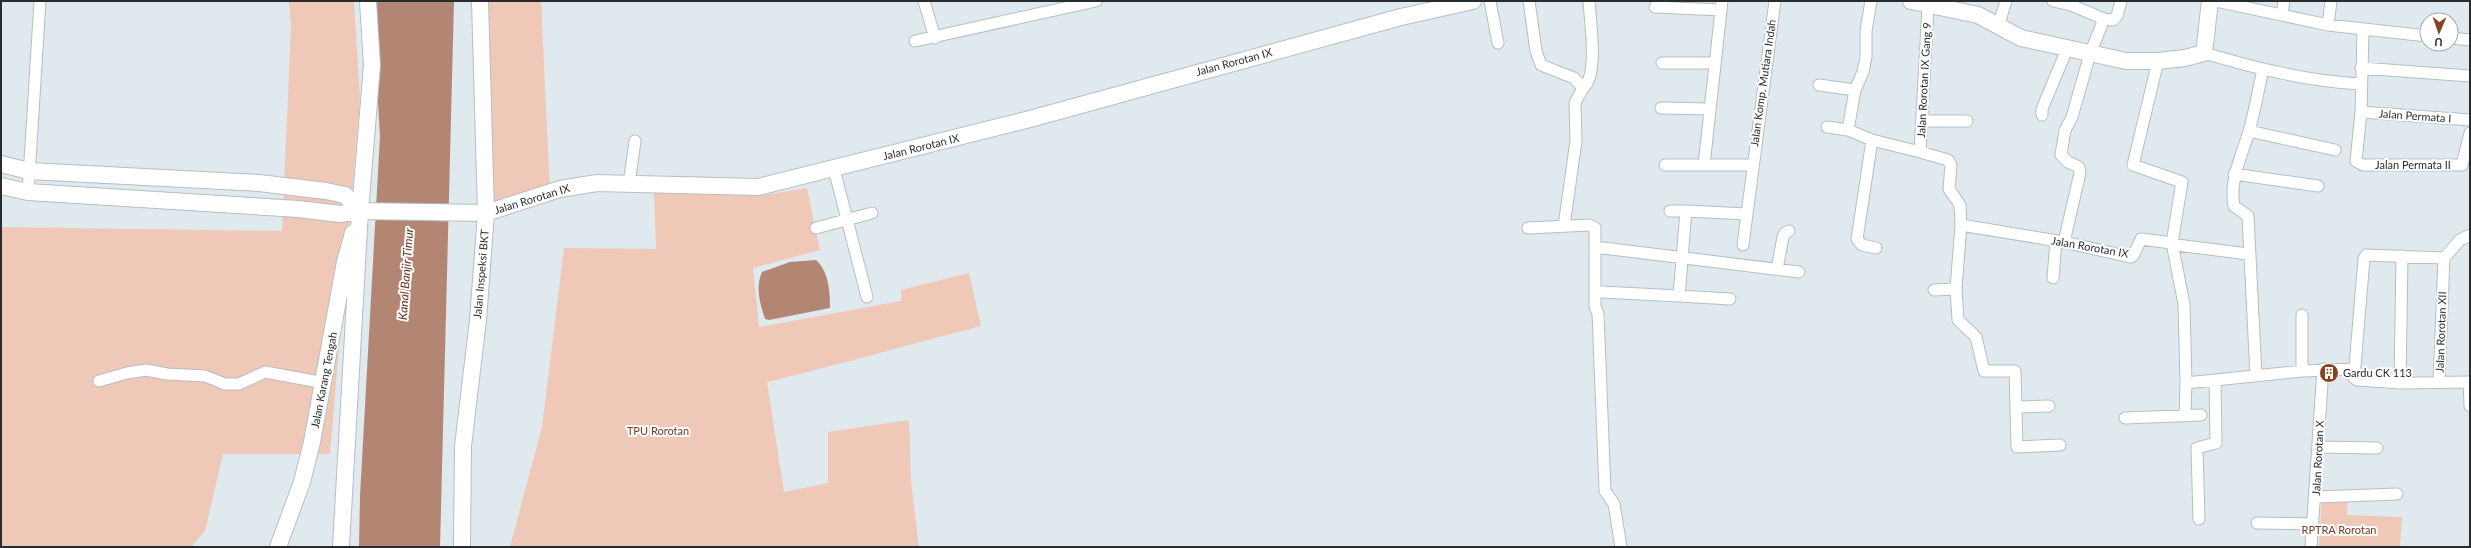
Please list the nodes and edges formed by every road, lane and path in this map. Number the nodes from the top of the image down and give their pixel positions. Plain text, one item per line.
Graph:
1 (40, 1) edge
2 (368, 1) edge
3 (480, 1) edge
4 (924, 1) edge
5 (1096, 1) edge
6 (1473, 1) edge
7 (1490, 1) edge
8 (1529, 1) edge
9 (1589, 1) edge
10 (1775, 1) edge
11 (1871, 1) edge
12 (2006, 1) edge
13 (2053, 1) edge
14 (2121, 1) edge
15 (2210, 1) edge
16 (2216, 1) edge
17 (2284, 1) edge
18 (2331, 1) edge
19 (1919, 3) edge
20 (1721, 6) edge
21 (1656, 7) dead end
22 (2282, 15) junction
23 (2104, 19) junction
24 (2328, 25) junction
25 (1998, 27) junction
26 (2359, 29) junction
27 (2419, 35) edge
28 (935, 38) junction
29 (2459, 39) edge
30 (2470, 40) edge
31 (915, 41) dead end
32 (1498, 43) dead end
33 (2067, 49) junction
34 (2204, 53) junction
35 (2090, 54) junction
36 (2158, 61) junction
37 (1662, 63) dead end
38 (1715, 63) junction
39 (2361, 68) junction
40 (2263, 70) junction
41 (2470, 76) edge
42 (2361, 84) junction
43 (1819, 85) dead end
44 (1583, 88) junction
45 (1856, 90) junction
46 (1661, 108) dead end
47 (1709, 109) junction
48 (2361, 112) junction
49 (2042, 115) dead end
50 (2470, 120) edge
51 (1923, 121) junction
52 (1967, 121) dead end
53 (1827, 128) dead end
54 (1848, 130) junction
55 (2249, 131) junction
56 (2470, 133) edge
57 (1872, 140) junction
58 (636, 141) dead end
59 (2335, 150) dead end
60 (1920, 152) junction
61 (1, 164) edge
62 (1704, 164) junction
63 (1665, 165) dead end
64 (1752, 165) junction
65 (834, 169) junction
66 (29, 171) junction
67 (2234, 174) junction
68 (629, 184) junction
69 (1, 186) edge
70 (2318, 186) dead end
71 (28, 192) junction
72 (367, 211) junction
73 (1670, 211) dead end
74 (1686, 211) junction
75 (872, 213) dead end
76 (481, 214) junction
77 (1747, 214) junction
78 (846, 220) junction
79 (1961, 225) junction
80 (1564, 226) junction
81 (816, 228) dead end
82 (1528, 228) dead end
83 (1789, 231) dead end
84 (2470, 235) edge
85 (2060, 242) junction
86 (2172, 243) junction
87 (1743, 245) dead end
88 (1603, 248) dead end
89 (1876, 248) dead end
90 (2248, 254) junction
91 (2402, 256) junction
92 (2444, 258) junction
93 (1683, 259) junction
94 (1777, 269) junction
95 (1799, 272) dead end
96 (2053, 278) dead end
97 (1956, 289) junction
98 (1934, 290) dead end
99 (1601, 292) dead end
100 (1679, 296) junction
101 (866, 297) dead end
102 (1730, 299) dead end
103 (2302, 315) dead end
104 (2323, 369) junction
105 (2355, 369) junction
106 (2302, 371) junction
107 (2256, 376) junction
108 (2215, 380) junction
109 (99, 381) dead end
110 (320, 382) junction
111 (2439, 382) junction
112 (2469, 382) edge
113 (2186, 383) junction
114 (2400, 383) junction
115 (2049, 406) dead end
116 (2470, 406) edge
117 (2016, 407) junction
118 (2185, 415) junction
119 (2201, 415) dead end
120 (2125, 418) dead end
121 (2060, 445) dead end
122 (2318, 447) junction
123 (2377, 448) dead end
124 (2397, 494) dead end
125 (2316, 497) junction
126 (2199, 519) dead end
127 (2257, 523) dead end
128 (2313, 524) junction
129 (278, 547) edge
130 (341, 547) edge
131 (462, 547) edge
132 (1621, 547) edge
133 (2311, 547) edge

1 - 66 street
2 - 72 street
3 - 76 street, Jalan Inspeksi BKT
4 - 28 street
5 - 28 street
6 - 65 street, Jalan Rorotan IX
7 - 32 street
8 - 44 street
9 - 44 street
10 - 64 street, Jalan Komp. Mutiara Indah
11 - 45 street
12 - 25 street
13 - 23 street
14 - 23 street
15 - 34 street
16 - 22 street
17 - 22 street
18 - 24 street
19 - 25 street
19 - 51 street, Jalan Rorotan IX Gang 9
20 - 21 street
20 - 38 street
22 - 24 street
23 - 35 street
24 - 26 street
25 - 33 street
26 - 27 street
26 - 39 street
28 - 31 street
29 - 30 street
33 - 35 street
33 - 49 street
34 - 36 street
34 - 40 street
35 - 36 street
35 - 85 street
36 - 86 street
37 - 38 street
38 - 47 street
39 - 41 street
39 - 42 street
40 - 42 street
40 - 55 street
42 - 48 street
43 - 45 street
44 - 80 street
45 - 54 street
46 - 47 street
47 - 62 street
48 - 50 street, Jalan Permata I
48 - 56 street, Jalan Permata II
51 - 52 street
51 - 60 street, Jalan Rorotan IX Gang 9
53 - 54 street
54 - 57 street
55 - 59 street
55 - 67 street
57 - 60 street
57 - 89 street
58 - 68 street
60 - 79 street, Jalan Rorotan IX Gang 9
61 - 66 street
62 - 63 street
62 - 64 street
64 - 77 street, Jalan Komp. Mutiara Indah
65 - 68 street, Jalan Rorotan IX
65 - 78 street
66 - 71 street
66 - 72 street
67 - 70 street
67 - 90 street
68 - 76 street, Jalan Rorotan IX
69 - 71 street, Jalan Rorotan IX
71 - 72 street, Jalan Rorotan IX
72 - 76 street, Jalan Rorotan IX
72 - 110 street, Jalan Karang Tengah
72 - 130 street
73 - 74 street
74 - 77 street
74 - 93 street
75 - 78 street
76 - 131 street, Jalan Inspeksi BKT
77 - 87 street, Jalan Komp. Mutiara Indah
78 - 81 street
78 - 101 street
79 - 85 street, Jalan Rorotan IX
79 - 97 street
80 - 82 street
80 - 132 street
83 - 94 street
84 - 92 street
85 - 86 street, Jalan Rorotan IX
85 - 96 street
86 - 90 street
86 - 113 street
88 - 93 street
90 - 107 street
91 - 92 street
91 - 105 street
91 - 114 street
92 - 111 street, Jalan Rorotan XII
93 - 94 street
93 - 100 street
94 - 95 street
97 - 98 street
97 - 117 street
99 - 100 street
100 - 102 street
103 - 106 street
104 - 105 street
104 - 106 street
104 - 122 street, Jalan Rorotan X
105 - 114 street, Jalan Rorotan XII
106 - 107 street
107 - 108 street
108 - 113 street
108 - 126 street
109 - 110 street
110 - 129 street, Jalan Karang Tengah
111 - 112 street
111 - 114 street, Jalan Rorotan XII
112 - 116 street
113 - 118 street
115 - 117 street
117 - 121 street
118 - 119 street
118 - 120 street
122 - 123 street
122 - 125 street, Jalan Rorotan X
124 - 125 street
125 - 128 street, Jalan Rorotan X
127 - 128 street
128 - 133 street, Jalan Rorotan X

